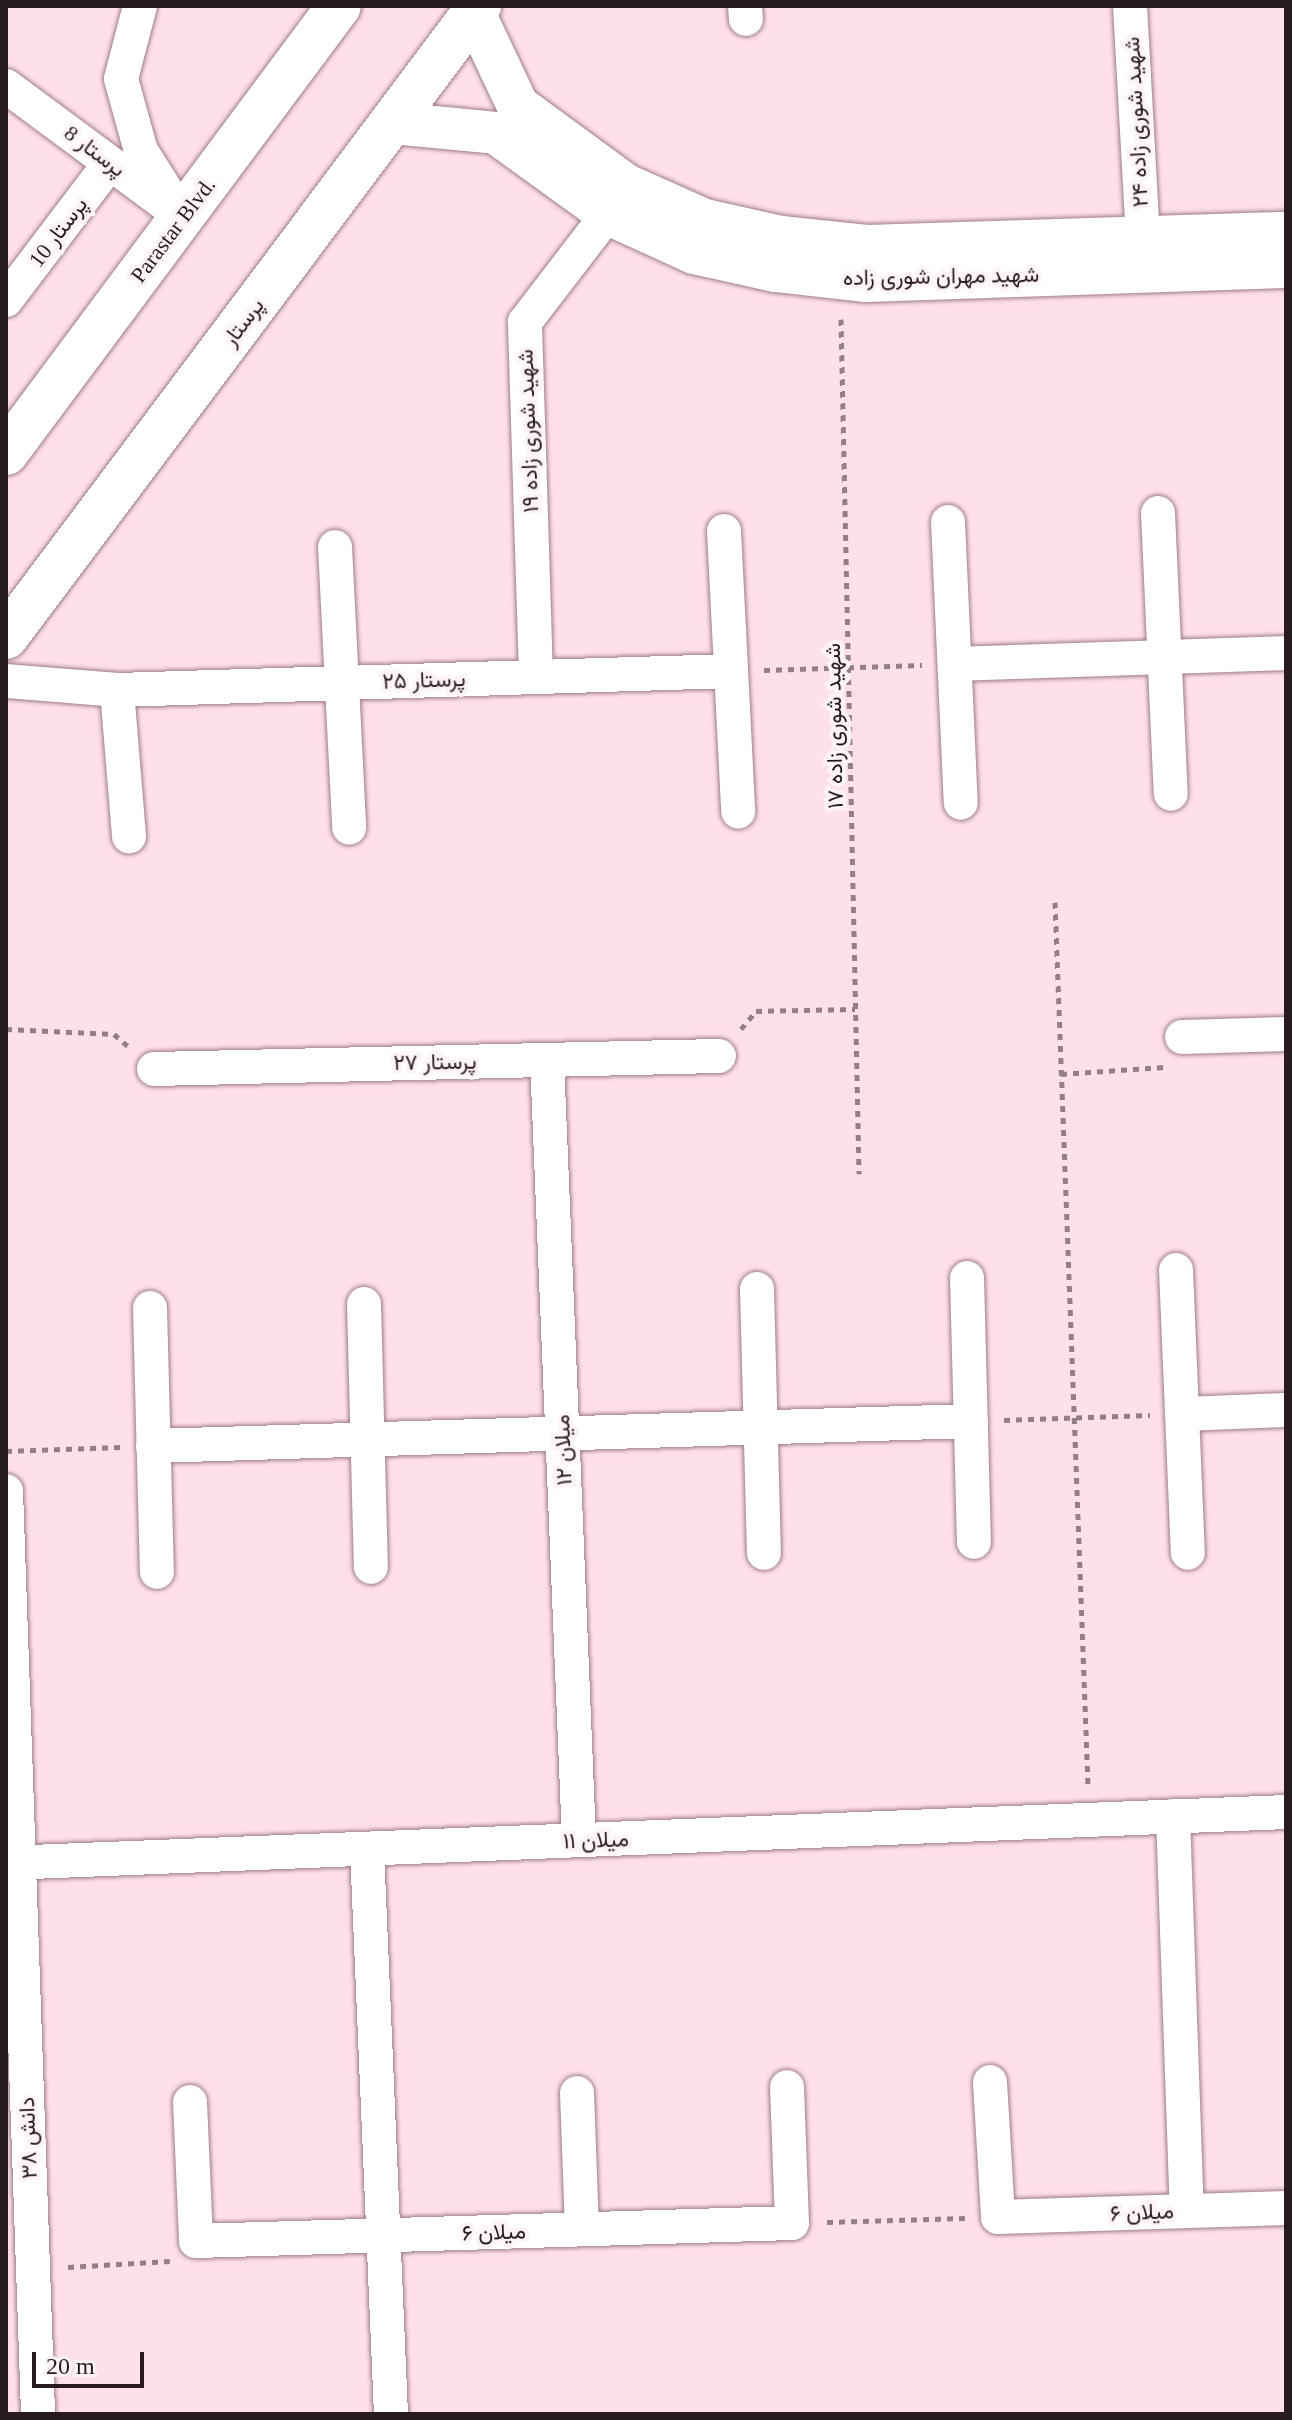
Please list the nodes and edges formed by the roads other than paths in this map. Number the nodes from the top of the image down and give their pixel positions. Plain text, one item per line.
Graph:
1 (140, 6) edge
2 (339, 6) edge
3 (1130, 6) edge
4 (476, 9) edge
5 (6, 86) edge
6 (393, 123) junction
7 (110, 163) junction
8 (608, 214) junction
9 (183, 217) junction
10 (1286, 233) edge
11 (1143, 238) junction
12 (1286, 267) edge
13 (6, 300) edge
14 (6, 453) edge
15 (1158, 513) dead end
16 (948, 522) dead end
17 (724, 531) dead end
18 (335, 547) dead end
19 (6, 637) edge
20 (1286, 653) edge
21 (1164, 657) junction
22 (955, 664) junction
23 (731, 671) junction
24 (536, 676) junction
25 (6, 681) edge
26 (341, 683) junction
27 (117, 690) junction
28 (1171, 794) dead end
29 (961, 803) dead end
30 (738, 812) dead end
31 (349, 828) dead end
32 (129, 837) dead end
33 (1286, 1034) edge
34 (1182, 1037) road end
35 (719, 1056) road end
36 (547, 1060) junction
37 (154, 1069) road end
38 (1176, 1270) dead end
39 (967, 1278) dead end
40 (757, 1289) dead end
41 (364, 1304) dead end
42 (150, 1308) dead end
43 (1286, 1410) edge
44 (1182, 1414) junction
45 (971, 1421) junction
46 (761, 1427) junction
47 (562, 1433) junction
48 (367, 1439) junction
49 (153, 1446) junction
50 (6, 1491) edge
51 (974, 1542) dead end
52 (764, 1553) dead end
53 (1188, 1553) dead end
54 (371, 1567) dead end
55 (157, 1572) dead end
56 (1286, 1812) edge
57 (1173, 1816) junction
58 (579, 1840) junction
59 (367, 1849) junction
60 (12, 1863) edge
61 (990, 2082) dead end
62 (787, 2087) dead end
63 (577, 2093) dead end
64 (190, 2102) dead end
65 (1286, 2208) edge
66 (1187, 2211) junction
67 (582, 2229) junction
68 (383, 2235) junction
69 (38, 2414) edge
70 (391, 2414) edge

1 - 9 street
2 - 9 main road, Parastar Blvd.
3 - 11 street, شهید شوری زاده ۲۴
4 - 6 main road, پرستار
4 - 11 street, شهید مهران شوری زاده
5 - 7 street, پرستار 8
6 - 8 street, شهید مهران شوری زاده
6 - 19 main road, پرستار
7 - 9 street, پرستار 8
7 - 13 street, پرستار 10
8 - 12 street, شهید مهران شوری زاده
8 - 24 street, شهید شوری زاده ۱۹
9 - 14 main road, Parastar Blvd.
10 - 11 street, شهید مهران شوری زاده
15 - 21 street
16 - 22 street
17 - 23 street
18 - 26 street
20 - 21 street
21 - 22 street
21 - 28 street
22 - 29 street
23 - 24 street, پرستار ۲۵
23 - 30 street
24 - 26 street, پرستار ۲۵
25 - 27 street, پرستار ۲۵
26 - 27 street, پرستار ۲۵
26 - 31 street
27 - 32 street
33 - 34 street
35 - 36 street, پرستار ۲۷
36 - 37 street, پرستار ۲۷
36 - 47 street, میلان ۱۲
38 - 44 street
39 - 45 street
40 - 46 street
41 - 48 street
42 - 49 street
43 - 44 street
44 - 53 street
45 - 46 street
45 - 51 street
46 - 47 street
46 - 52 street
47 - 48 street
47 - 58 street, میلان ۱۲
48 - 49 street
48 - 54 street
49 - 55 street
50 - 60 street, دانش ۳۸
56 - 57 street, میلان ۱۱
57 - 58 street, میلان ۱۱
57 - 66 street
58 - 59 street, میلان ۱۱
59 - 60 street, میلان ۱۱
59 - 68 street
60 - 69 street, دانش ۳۸
61 - 66 street, میلان ۶
62 - 67 street, میلان ۶
63 - 67 street
64 - 68 street, میلان ۶
65 - 66 street, میلان ۶
67 - 68 street, میلان ۶
68 - 70 street

